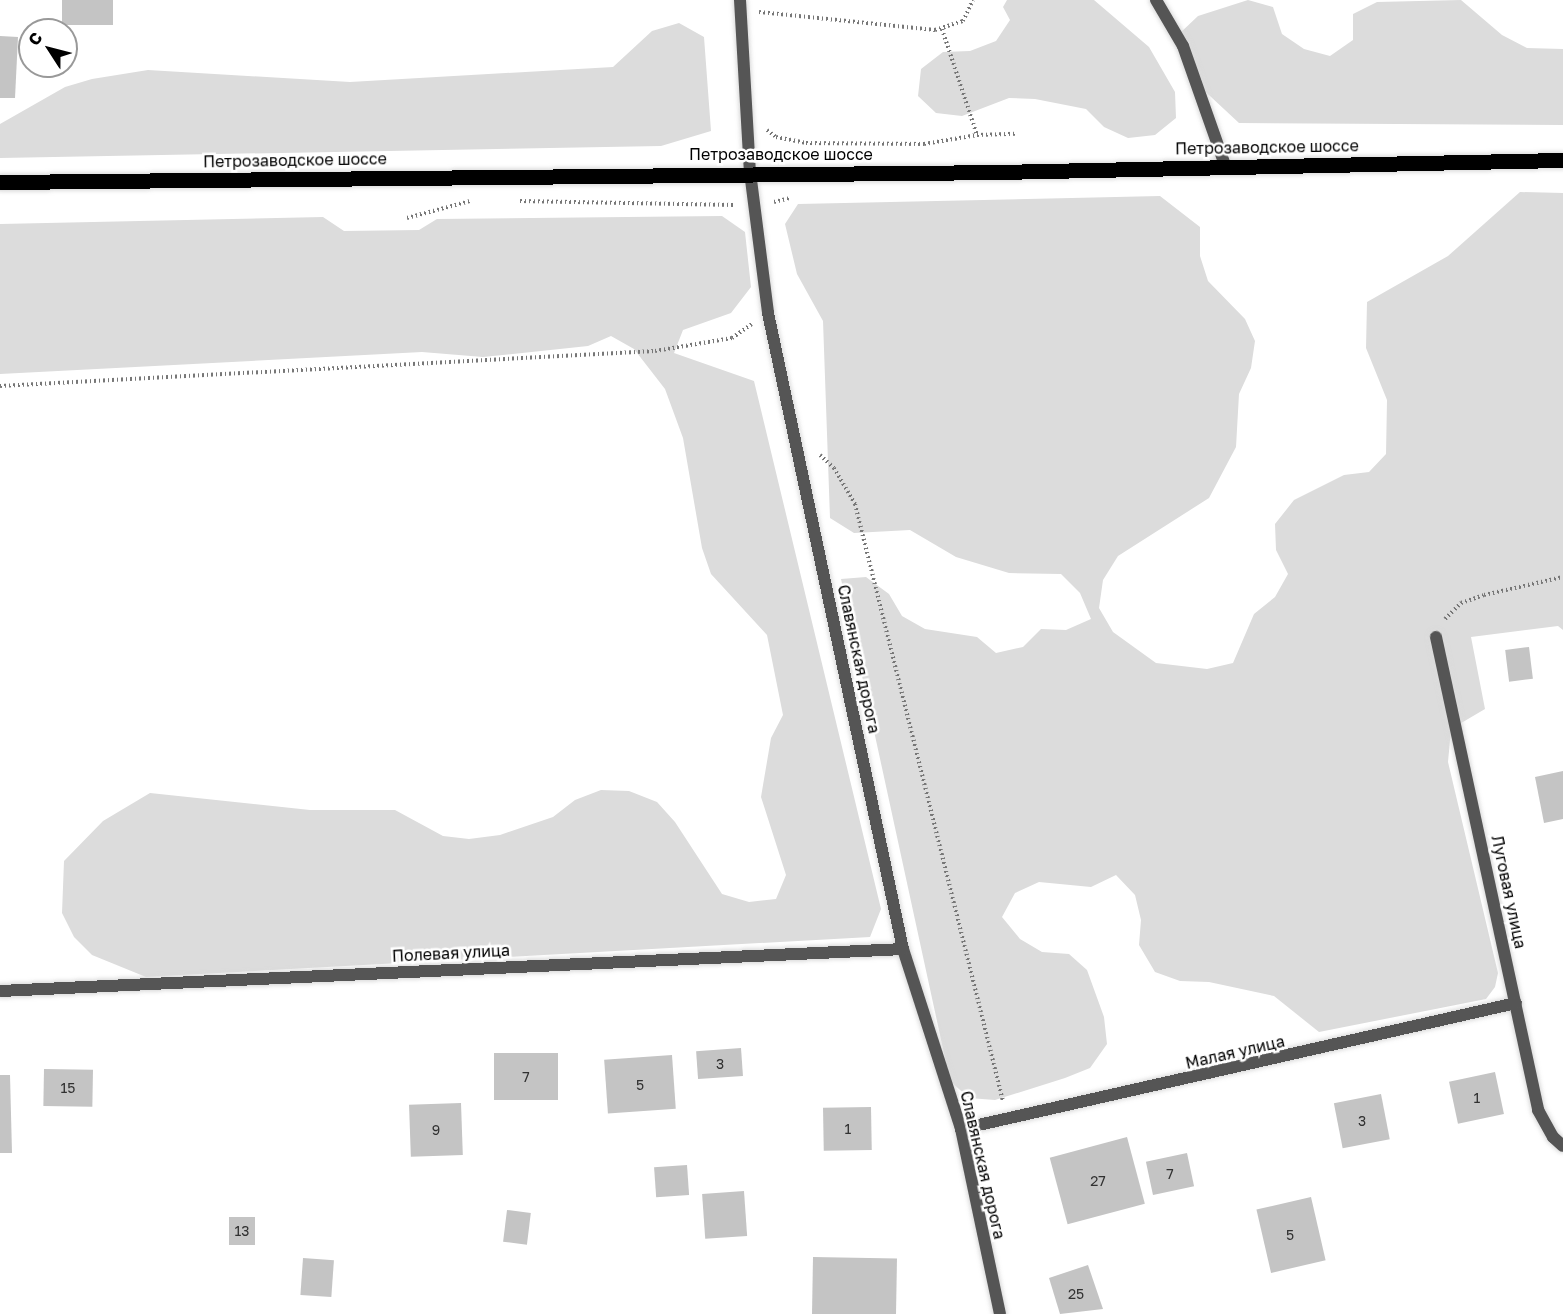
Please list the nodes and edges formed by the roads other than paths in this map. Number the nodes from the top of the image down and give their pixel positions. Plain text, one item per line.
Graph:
1 (1156, 0) edge
2 (740, 5) edge
3 (1563, 160) edge
4 (1225, 165) junction
5 (750, 172) junction
6 (0, 182) edge
7 (1436, 638) road end
8 (903, 950) junction
9 (0, 991) edge
10 (1516, 1003) junction
11 (961, 1130) junction
12 (1563, 1146) edge
13 (1000, 1314) edge

1 - 4 street
2 - 5 street, Славянская дорога
3 - 4 main road, Петрозаводское шоссе
4 - 5 main road, Петрозаводское шоссе
5 - 6 main road, Петрозаводское шоссе
5 - 8 street, Славянская дорога
7 - 10 street, Луговая улица
8 - 9 street, Полевая улица
8 - 11 street, Славянская дорога
10 - 11 street, Малая улица
10 - 12 street, Луговая улица
11 - 13 street, Славянская дорога

